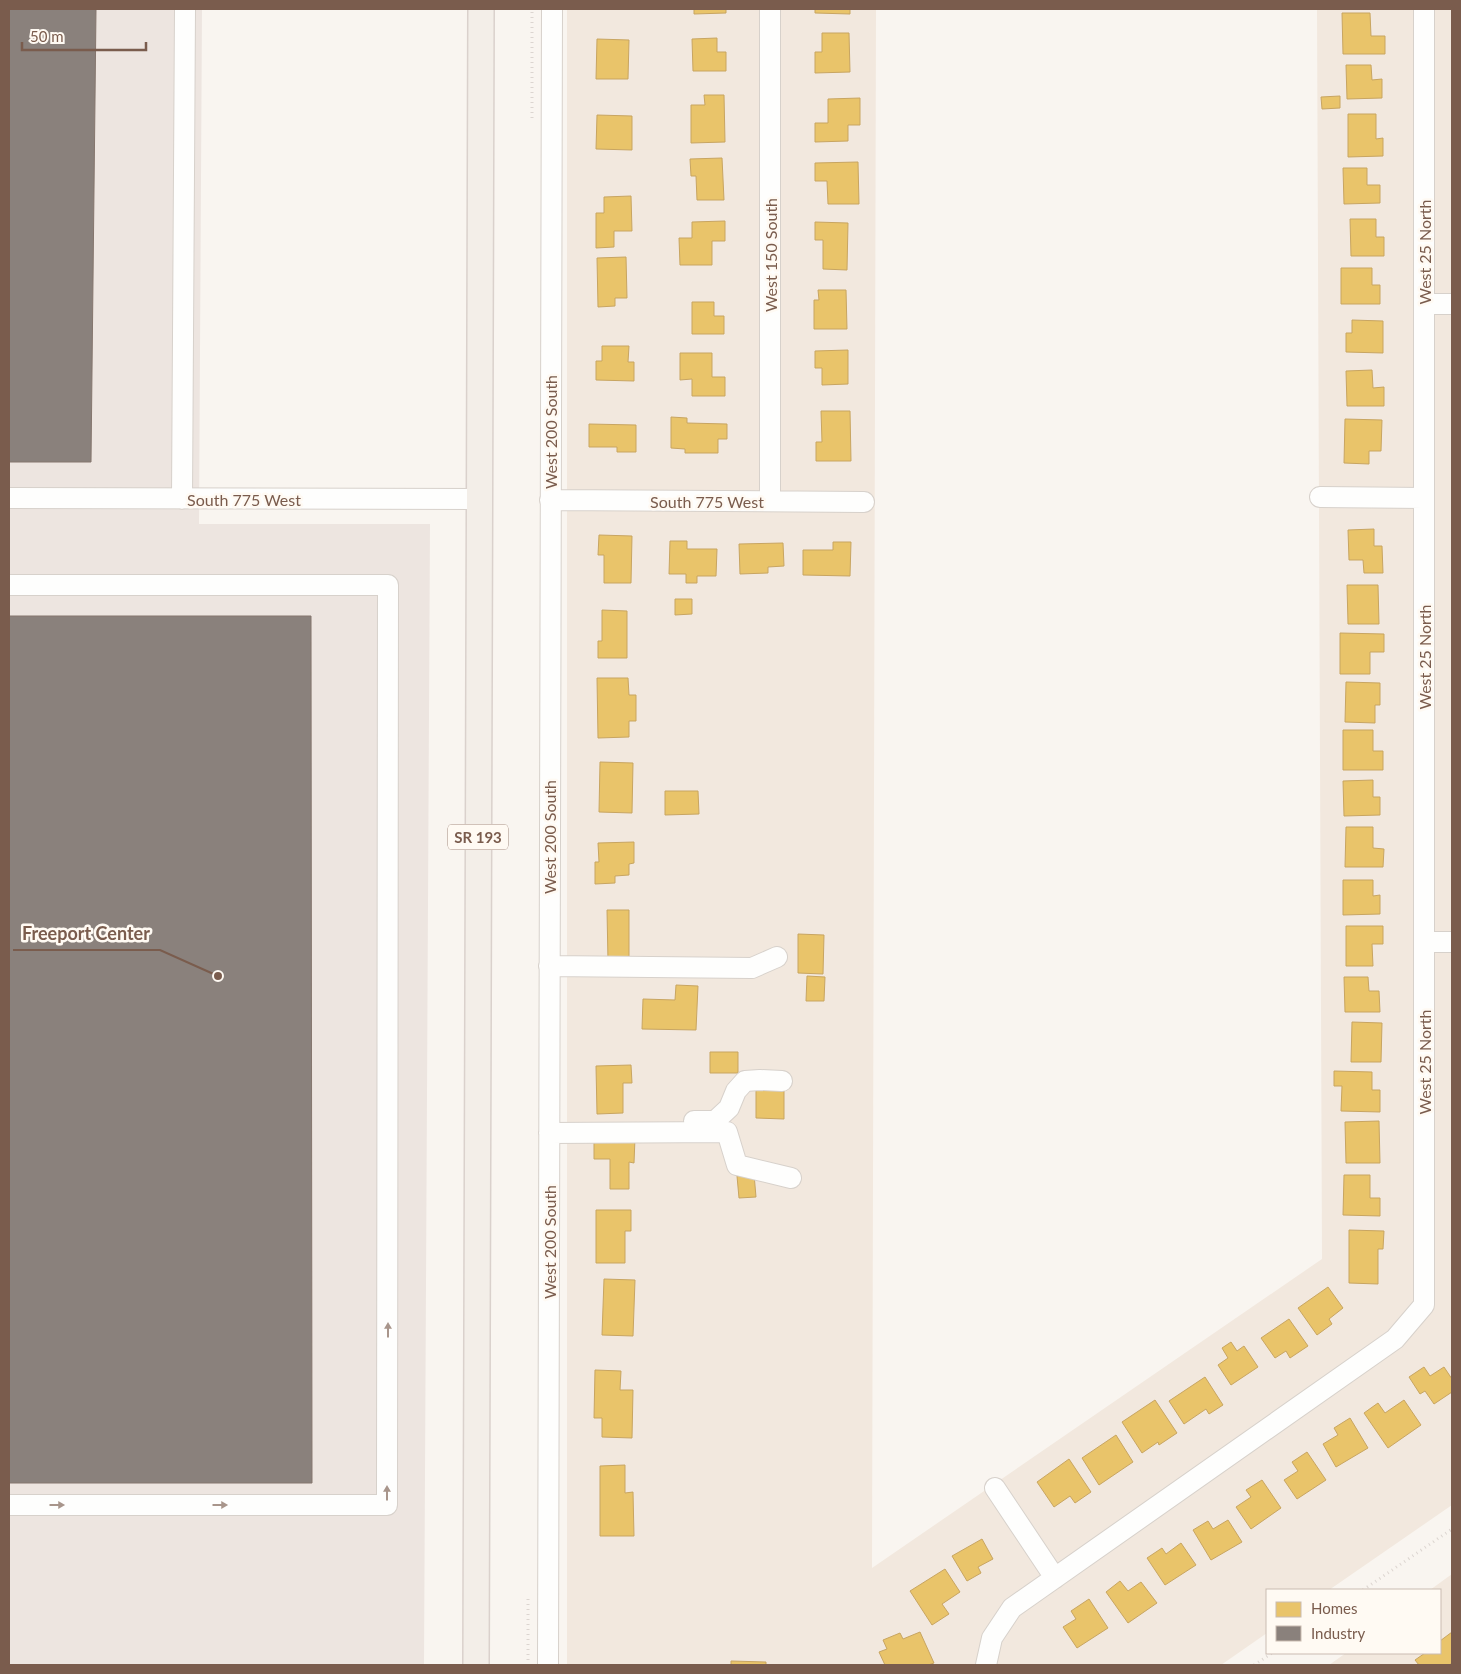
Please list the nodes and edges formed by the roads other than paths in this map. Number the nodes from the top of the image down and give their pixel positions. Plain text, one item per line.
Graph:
1 (185, 9) edge
2 (481, 9) edge
3 (552, 9) edge
4 (770, 9) edge
5 (1424, 9) edge
6 (1424, 304) junction
7 (1452, 304) edge
8 (1320, 497) dead end
9 (9, 498) edge
10 (1424, 498) junction
11 (182, 499) junction
12 (479, 500) junction
13 (550, 500) junction
14 (770, 501) junction
15 (864, 502) dead end
16 (9, 585) edge
17 (1424, 942) junction
18 (1452, 942) edge
19 (777, 957) dead end
20 (549, 966) junction
21 (782, 1081) dead end
22 (549, 1127) junction
23 (791, 1178) dead end
24 (995, 1488) dead end
25 (9, 1505) edge
26 (1055, 1578) junction
27 (476, 1665) edge
28 (548, 1665) edge
29 (986, 1665) edge

1 - 11 street
2 - 12 main road, SR 193
3 - 13 street, West 200 South
4 - 14 street, West 150 South
5 - 6 street, West 25 North
6 - 7 street
6 - 10 street, West 25 North
8 - 10 street
9 - 11 street, South 775 West
10 - 17 street, West 25 North
11 - 12 street, South 775 West
12 - 27 main road, SR 193
13 - 14 street, South 775 West
13 - 20 street, West 200 South
14 - 15 street, South 775 West
25 -> 16 street
17 - 18 street
17 - 26 street, West 25 North
19 - 20 street
20 - 22 street, West 200 South
21 - 22 street
22 - 23 street
22 - 28 street, West 200 South
24 - 26 street
26 - 29 street

